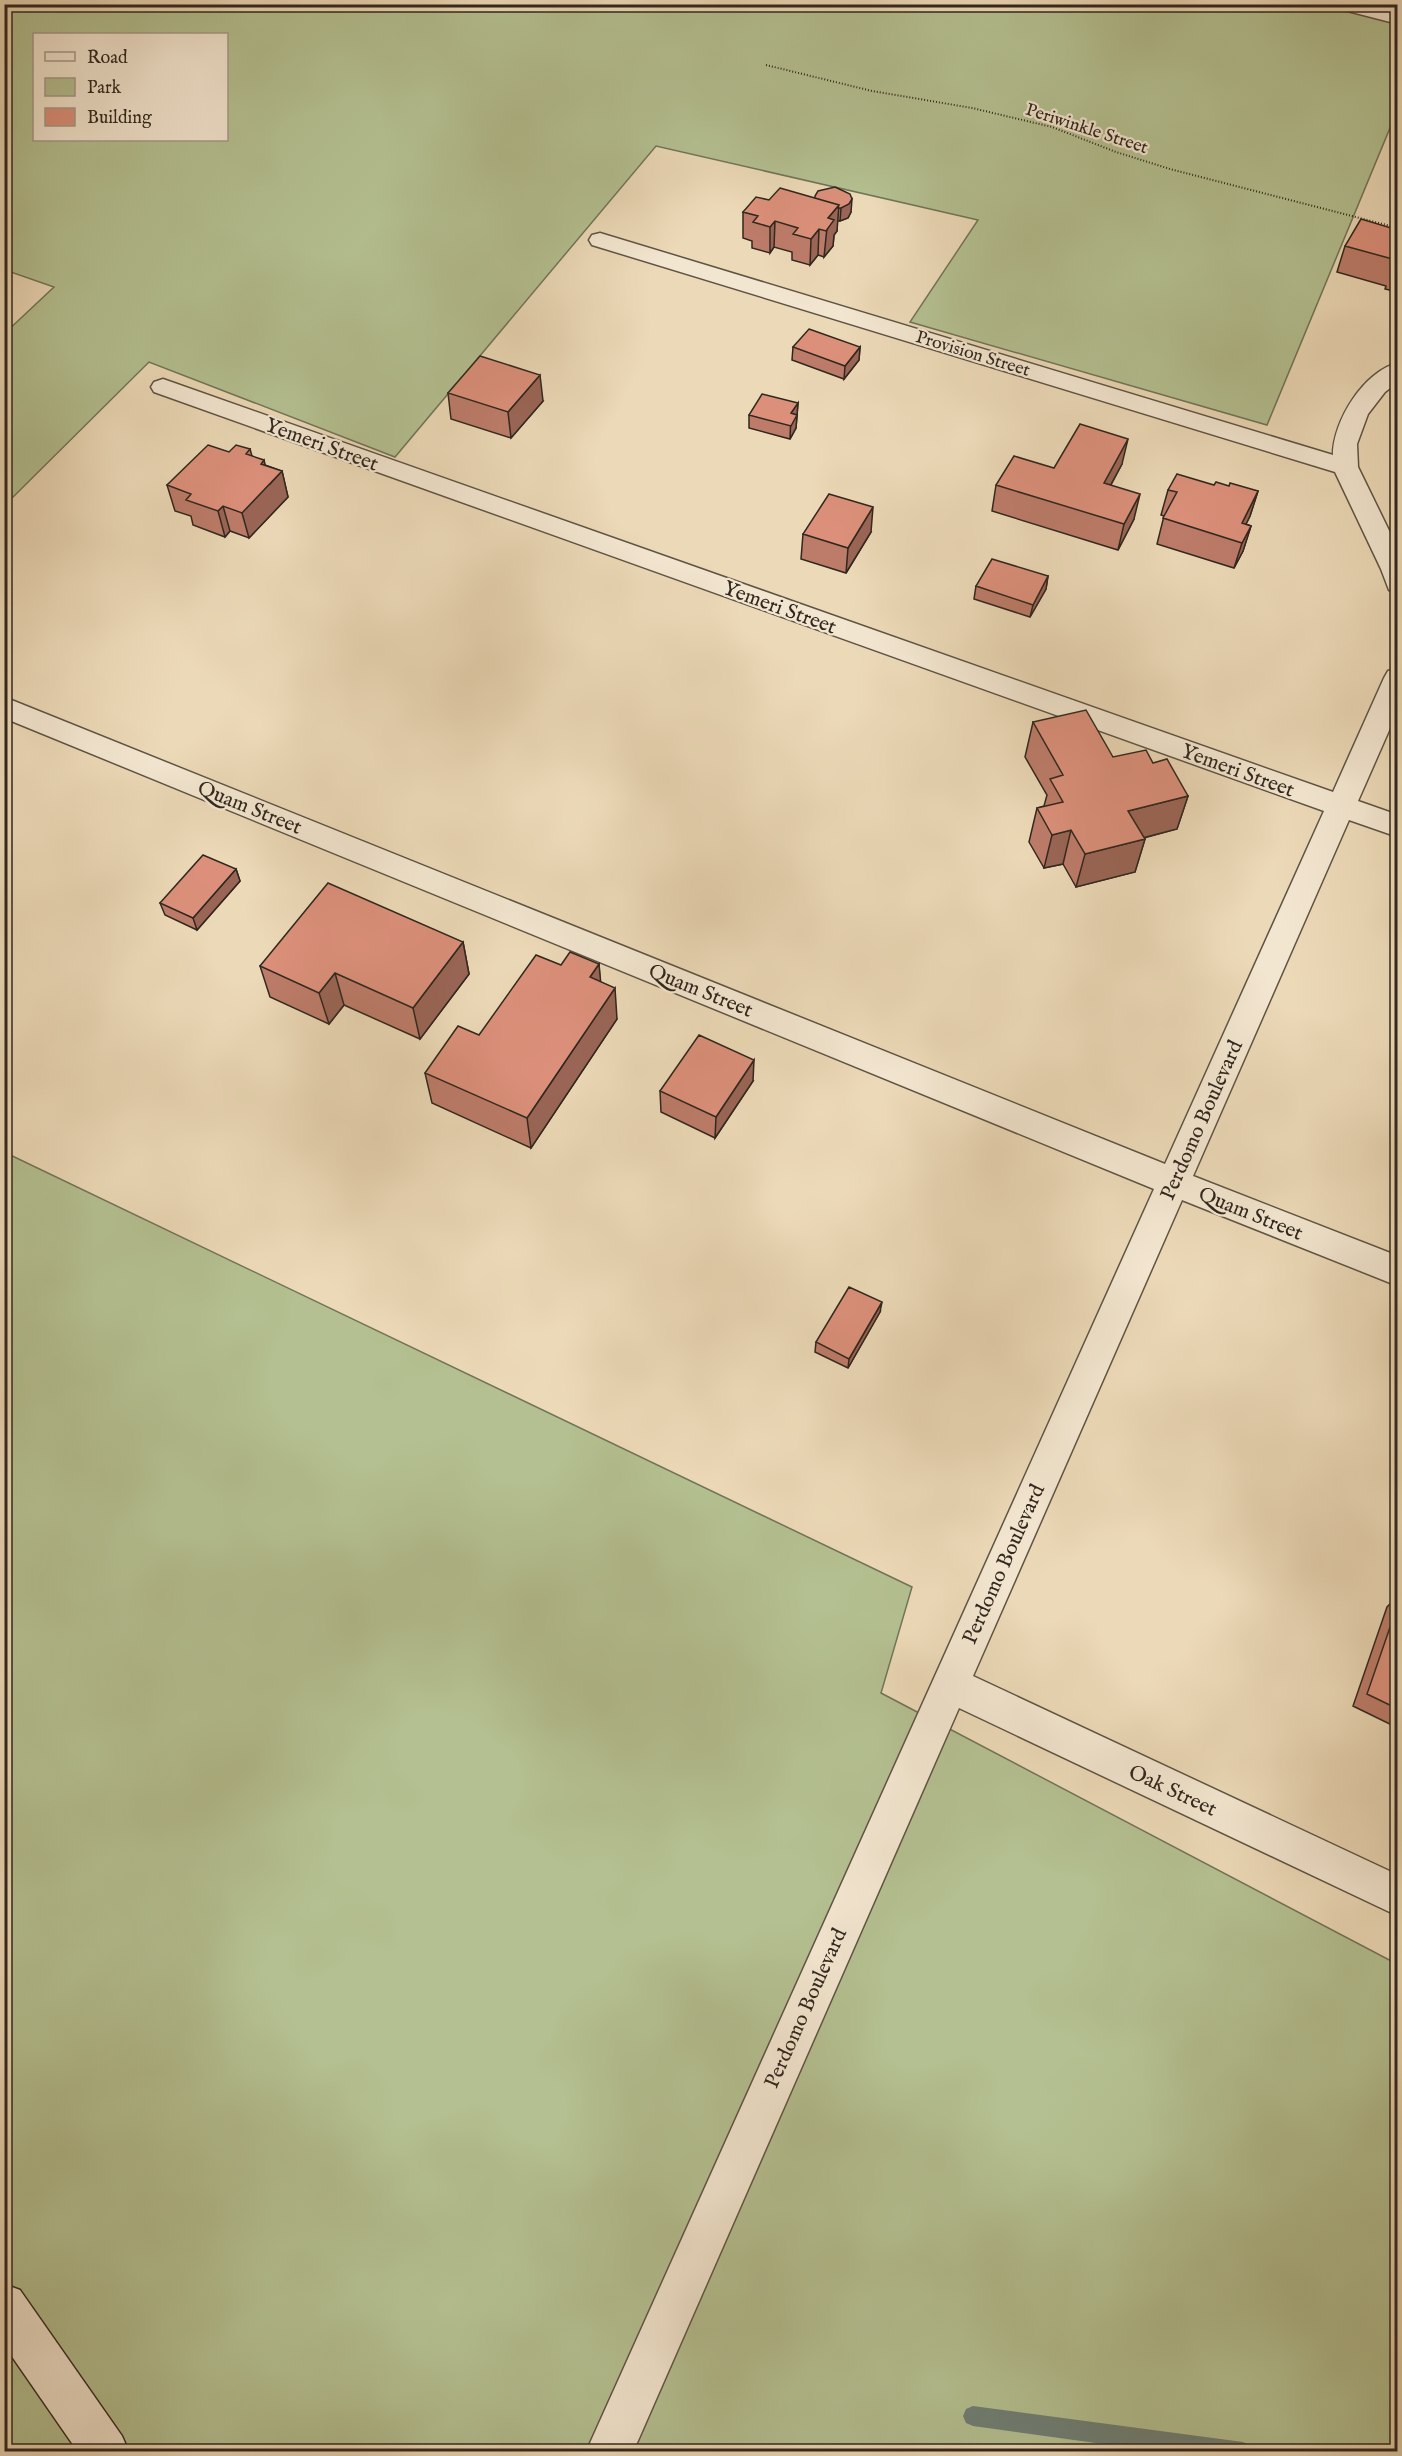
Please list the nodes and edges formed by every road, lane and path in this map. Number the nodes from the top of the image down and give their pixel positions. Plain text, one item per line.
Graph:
1 (1343, 4) edge
2 (1398, 18) edge
3 (765, 64) dead end
4 (1398, 228) edge
5 (600, 240) dead end
6 (1398, 370) edge
7 (163, 387) dead end
8 (1345, 467) junction
9 (1398, 584) edge
10 (1398, 678) edge
11 (4, 706) edge
12 (1340, 807) junction
13 (1398, 826) edge
14 (1173, 1182) junction
15 (1398, 1271) edge
16 (949, 1684) junction
17 (1398, 1896) edge
18 (4, 2306) edge
19 (106, 2451) edge
20 (609, 2451) edge

1 - 2 street
3 - 4 path, Periwinkle Street
5 - 8 street, Provision Street
6 - 8 street
7 - 12 street, Yemeri Street
8 - 9 street
10 - 12 street, Perdomo Boulevard
11 - 14 street, Quam Street
12 - 13 street, Yemeri Street
12 - 14 street, Perdomo Boulevard
14 - 15 street, Quam Street
14 - 16 street, Perdomo Boulevard
16 - 17 street, Oak Street
16 - 20 street, Perdomo Boulevard
18 - 19 street

